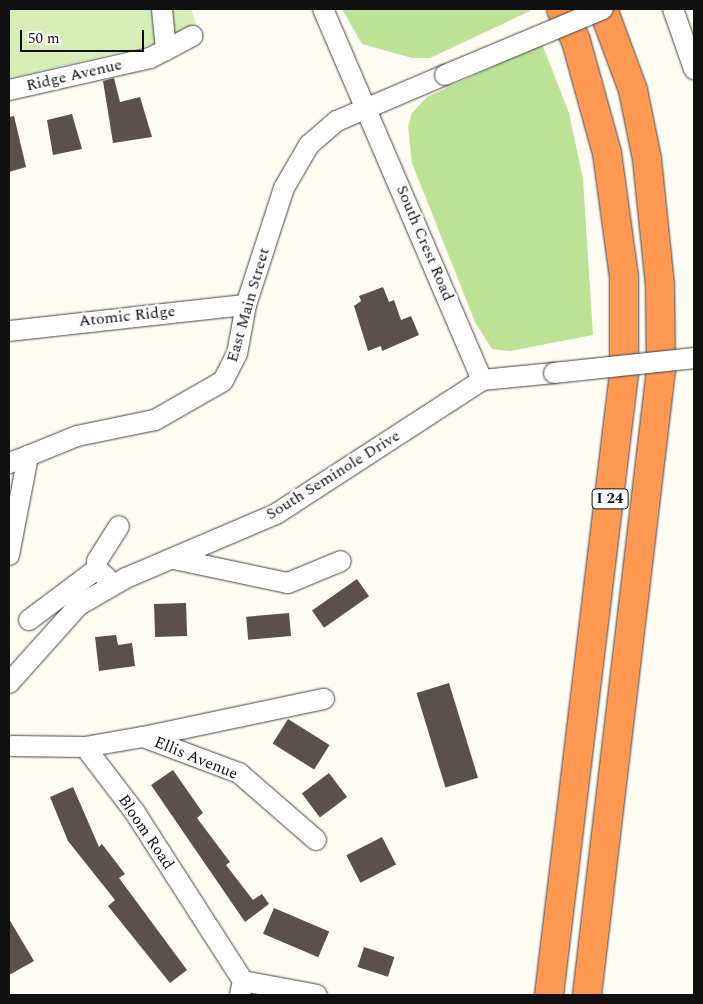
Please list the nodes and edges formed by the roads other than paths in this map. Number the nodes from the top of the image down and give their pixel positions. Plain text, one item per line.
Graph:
1 (162, 9) edge
2 (323, 9) edge
3 (561, 9) edge
4 (603, 9) edge
5 (673, 9) edge
6 (192, 36) dead end
7 (166, 50) junction
8 (693, 61) edge
9 (9, 90) edge
10 (368, 107) junction
11 (246, 305) junction
12 (9, 331) edge
13 (694, 358) edge
14 (482, 380) junction
15 (28, 456) junction
16 (9, 463) edge
17 (119, 526) dead end
18 (9, 555) edge
19 (174, 559) junction
20 (341, 561) dead end
21 (97, 569) junction
22 (114, 584) junction
23 (29, 620) dead end
24 (9, 683) edge
25 (324, 699) dead end
26 (143, 737) junction
27 (10, 745) edge
28 (85, 747) junction
29 (316, 840) dead end
30 (241, 988) edge
31 (317, 995) edge
32 (549, 995) edge
33 (588, 995) edge

1 - 7 street
2 - 10 street, South Crest Road
3 - 32 highway, I 24
4 - 10 street, bridge
4 - 33 highway, I 24
5 - 8 street
6 - 7 street, Ridge Avenue
7 - 9 street, Ridge Avenue
10 - 11 street, East Main Street
10 - 14 street, South Crest Road
11 - 12 street, Atomic Ridge
11 - 15 street, East Main Street
13 - 14 street, South Seminole Drive, bridge
14 - 19 street, South Seminole Drive
15 - 16 street, East Main Street
15 - 18 street
17 - 21 street
19 - 20 street
19 - 22 street, South Seminole Drive
21 - 22 street
21 - 23 street
22 - 24 street, South Seminole Drive
25 - 26 street
26 - 28 street, Ellis Avenue
26 - 29 street, Ellis Avenue
27 - 28 street
28 - 30 street, Bloom Road
30 - 31 street

